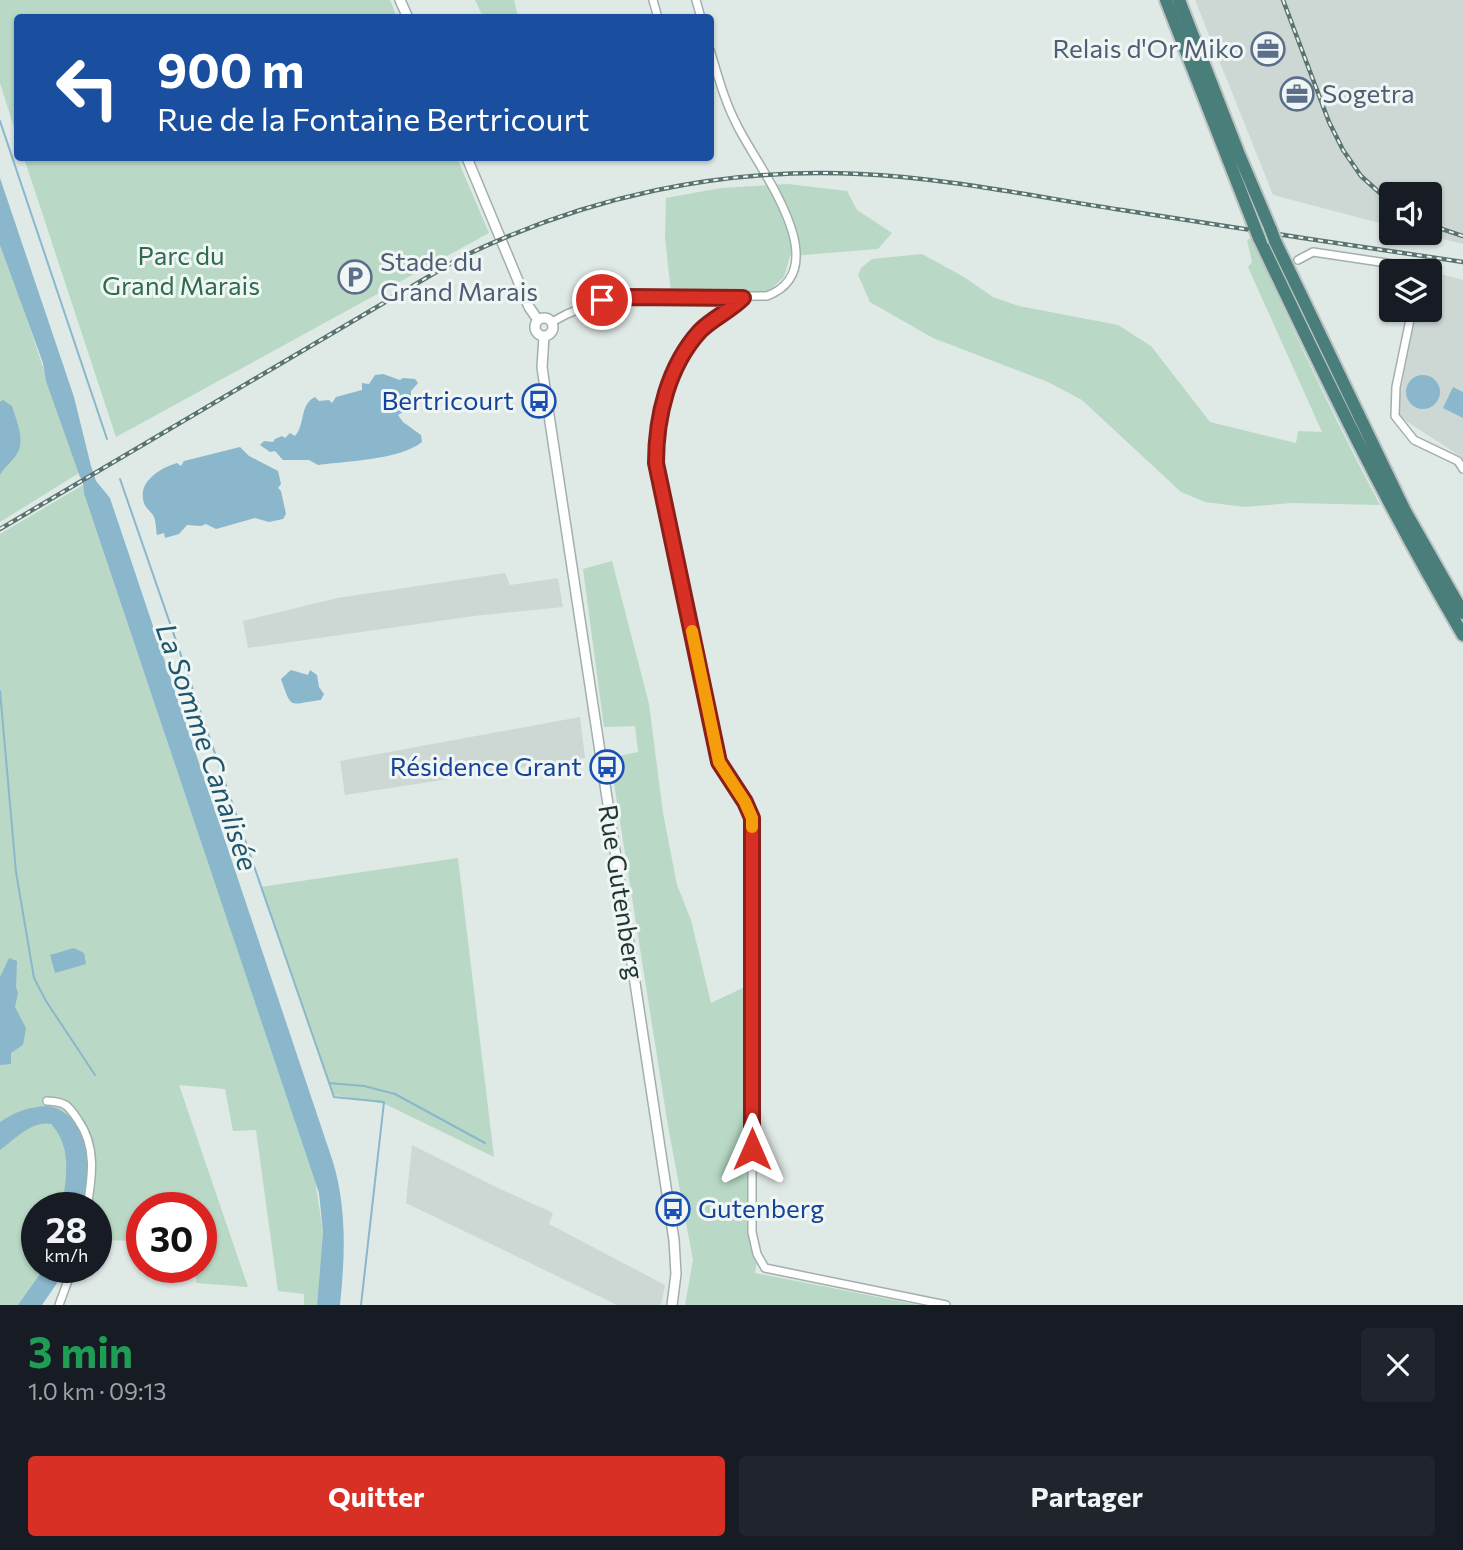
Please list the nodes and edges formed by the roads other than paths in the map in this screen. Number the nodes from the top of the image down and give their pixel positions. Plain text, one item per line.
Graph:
1 (1166, 0) edge
2 (1179, 0) edge
3 (714, 63) edge
4 (468, 161) edge
5 (1298, 260) dead end
6 (1379, 262) edge
7 (743, 298) junction
8 (538, 320) junction
9 (552, 322) junction
10 (1410, 322) edge
11 (544, 336) junction
12 (1463, 470) edge
13 (1463, 614) edge
14 (1463, 635) edge
15 (47, 1101) dead end
16 (90, 1192) edge
17 (67, 1283) edge
18 (59, 1305) edge
19 (671, 1305) edge
20 (946, 1305) edge

1 - 14 highway
2 - 13 highway
3 - 7 street
4 - 8 street
5 - 6 street
7 - 9 street
7 - 20 street
8 - 9 street
8 - 11 street
9 - 11 street
10 - 12 street
11 - 19 street, Rue Gutenberg
15 - 16 street
17 - 18 street

